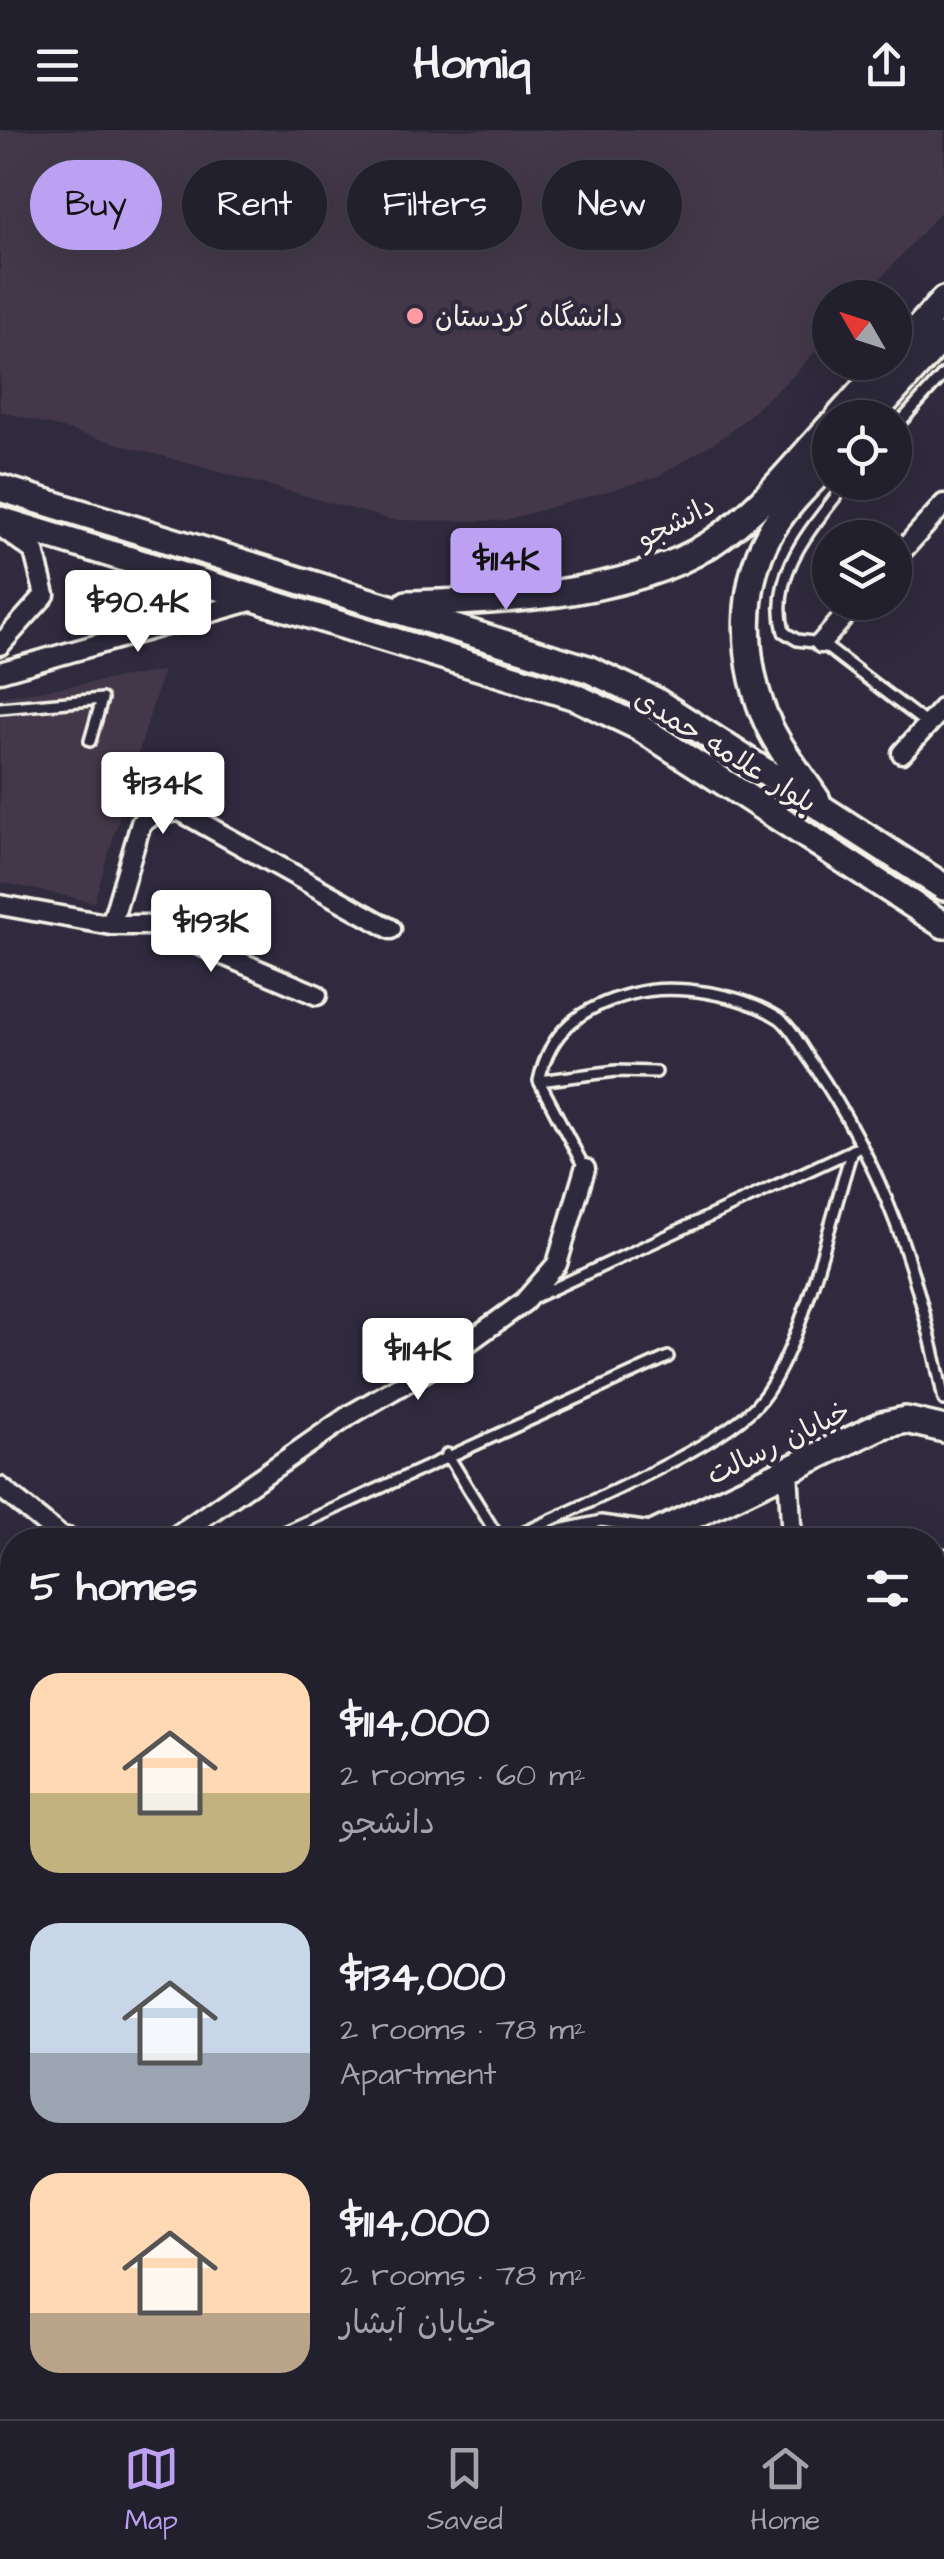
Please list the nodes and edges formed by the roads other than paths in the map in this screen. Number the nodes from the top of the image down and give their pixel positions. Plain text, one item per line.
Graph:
1 (944, 300) edge
2 (912, 335) edge
3 (944, 336) edge
4 (944, 374) edge
5 (872, 380) edge
6 (854, 400) edge
7 (886, 400) edge
8 (912, 409) edge
9 (812, 446) edge
10 (812, 482) edge
11 (0, 488) edge
12 (834, 500) edge
13 (944, 504) edge
14 (0, 523) edge
15 (720, 538) junction
16 (912, 541) edge
17 (755, 564) junction
18 (269, 600) junction
19 (389, 605) junction
20 (841, 620) edge
21 (821, 643) junction
22 (0, 645) edge
23 (0, 672) edge
24 (944, 706) edge
25 (0, 708) edge
26 (928, 725) junction
27 (90, 741) dead end
28 (902, 753) dead end
29 (823, 808) junction
30 (944, 887) edge
31 (0, 905) edge
32 (111, 924) junction
33 (944, 925) edge
34 (391, 929) dead end
35 (317, 995) dead end
36 (656, 1072) dead end
37 (539, 1081) junction
38 (857, 1148) junction
39 (586, 1169) joint
40 (524, 1302) junction
41 (668, 1357) dead end
42 (944, 1400) edge
43 (944, 1430) edge
44 (446, 1454) junction
45 (788, 1470) junction
46 (0, 1487) edge
47 (50, 1528) edge
48 (188, 1528) edge
49 (291, 1528) edge
50 (492, 1528) edge
51 (532, 1528) edge
52 (570, 1528) edge
53 (626, 1528) edge
54 (675, 1528) edge
55 (791, 1528) edge
56 (0, 1785) edge
57 (0, 1805) edge

1 - 2 main road
3 - 7 main road
4 - 8 lane
5 - 6 main road
9 - 15 main road, دانشجو
10 - 17 main road
11 - 19 main road, بلوار علامه حمدی
12 - 21 lane
13 - 16 street
14 - 18 main road, بلوار علامه حمدی
14 - 22 street
15 - 17 main road
15 - 19 main road, دانشجو
17 - 29 main road
18 - 23 street
18 - 33 main road, بلوار علامه حمدی
19 - 29 main road, بلوار علامه حمدی
20 - 21 street
21 - 26 lane
24 - 26 street
25 - 27 lane
26 - 28 street
29 - 30 main road, بلوار علامه حمدی
31 - 32 street
32 - 34 street
32 - 35 street
36 - 37 lane
37 - 38 lane
37 - 39 lane
38 - 40 lane
38 - 42 lane
38 - 51 lane
39 - 40 street
40 - 48 street
41 - 44 lane
43 - 45 main road, خیابان رسالت
44 - 49 lane
44 - 50 lane
45 - 54 main road, خیابان رسالت
45 - 55 street
46 - 47 street
52 - 53 lane
56 - 57 main road

